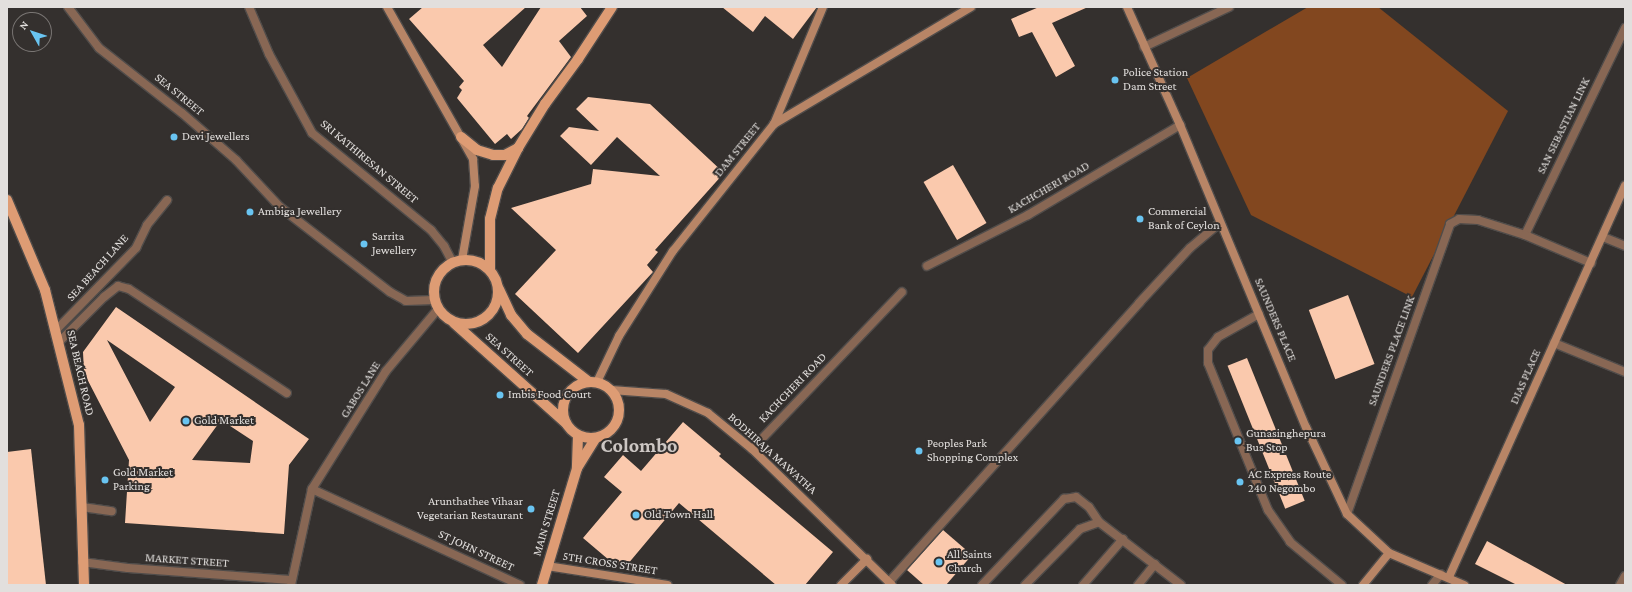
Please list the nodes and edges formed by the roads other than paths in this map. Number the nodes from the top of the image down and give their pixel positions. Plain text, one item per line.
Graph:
1 (68, 7) edge
2 (249, 7) edge
3 (387, 7) edge
4 (612, 7) edge
5 (823, 7) edge
6 (971, 7) edge
7 (1127, 7) edge
8 (1229, 7) edge
9 (1625, 28) edge
10 (1144, 47) junction
11 (774, 124) junction
12 (1180, 125) junction
13 (461, 137) junction
14 (518, 148) junction
15 (1625, 186) edge
16 (7, 200) edge
17 (167, 200) dead end
18 (1220, 223) junction
19 (1525, 235) junction
20 (1603, 237) junction
21 (1625, 246) edge
22 (457, 262) junction
23 (1591, 263) junction
24 (927, 266) dead end
25 (490, 270) junction
26 (498, 287) junction
27 (902, 292) dead end
28 (436, 304) junction
29 (1259, 314) junction
30 (453, 322) junction
31 (56, 330) junction
32 (59, 342) junction
33 (1554, 343) junction
34 (1625, 372) edge
35 (593, 382) junction
36 (612, 390) junction
37 (287, 393) dead end
38 (566, 424) junction
39 (578, 436) junction
40 (595, 438) junction
41 (752, 449) junction
42 (577, 468) junction
43 (312, 489) junction
44 (82, 507) junction
45 (112, 511) dead end
46 (1346, 514) junction
47 (1099, 522) junction
48 (1123, 539) junction
49 (1389, 553) junction
50 (867, 559) junction
51 (82, 562) junction
52 (1155, 564) junction
53 (547, 566) junction
54 (1445, 575) junction
55 (1625, 576) edge
56 (291, 583) edge
57 (890, 584) edge
58 (84, 585) edge
59 (520, 585) edge
60 (542, 585) edge
61 (668, 585) edge
62 (841, 585) edge
63 (982, 585) edge
64 (1025, 585) edge
65 (1083, 585) edge
66 (1138, 585) edge
67 (1181, 585) edge
68 (1342, 585) edge
69 (1363, 585) edge
70 (1432, 585) edge
71 (1464, 585) edge
72 (1620, 585) edge

1 - 28 street, SEA STREET
2 - 22 street, SRI KATHIRESAN STREET
3 - 13 street
4 - 14 main road
5 - 11 street
6 - 11 street, DAM STREET
7 - 10 street, SAUNDERS PLACE
8 - 10 street
9 - 19 street, SAN SEBASTIAN LINK
10 - 12 street, SAUNDERS PLACE
11 - 35 street, DAM STREET
12 - 18 street, SAUNDERS PLACE
12 - 24 street, KACHCHERI ROAD
13 - 14 main road
13 - 22 street
14 - 25 main road
15 - 20 street, DIAS PLACE
16 - 31 main road, SEA BEACH ROAD
17 - 31 street, SEA BEACH LANE
18 - 29 street, SAUNDERS PLACE
18 - 57 street
19 - 23 street, SAUNDERS PLACE LINK
19 - 46 street, SAUNDERS PLACE LINK
20 - 21 street
20 - 23 street, DIAS PLACE
22 - 25 main road
22 - 28 main road
23 - 33 street, DIAS PLACE
25 - 26 main road
26 - 30 main road
26 - 35 main road
27 - 41 street, KACHCHERI ROAD
28 - 30 main road
28 - 43 street, GABOS LANE
29 - 46 street, SAUNDERS PLACE
29 - 68 street
30 - 38 main road, SEA STREET
31 - 32 main road, SEA BEACH ROAD
32 - 37 street
32 - 44 main road, SEA BEACH ROAD
33 - 34 street
33 - 54 street, DIAS PLACE
35 - 36 main road
35 - 38 main road
36 - 40 main road
36 - 41 street, BODHIRAJA MAWATHA
38 - 39 main road
39 - 40 main road
39 - 42 main road, MAIN STREET
40 - 42 main road, MAIN STREET
41 - 50 street, BODHIRAJA MAWATHA
42 - 53 main road, MAIN STREET
43 - 56 street, GABOS LANE
43 - 59 street, ST JOHN STREET
44 - 45 street
44 - 51 main road, SEA BEACH ROAD
46 - 49 street, SAUNDERS PLACE
47 - 48 street
47 - 63 street
47 - 64 street
48 - 52 street
48 - 65 street
49 - 54 street, SAUNDERS PLACE
49 - 69 street
50 - 57 street, BODHIRAJA MAWATHA
50 - 62 street
51 - 56 street, MARKET STREET
51 - 58 main road, SEA BEACH ROAD
52 - 66 street
52 - 67 street
53 - 60 main road, MAIN STREET
53 - 61 street, 5TH CROSS STREET
54 - 70 street
54 - 71 street, SAUNDERS PLACE
55 - 72 street

